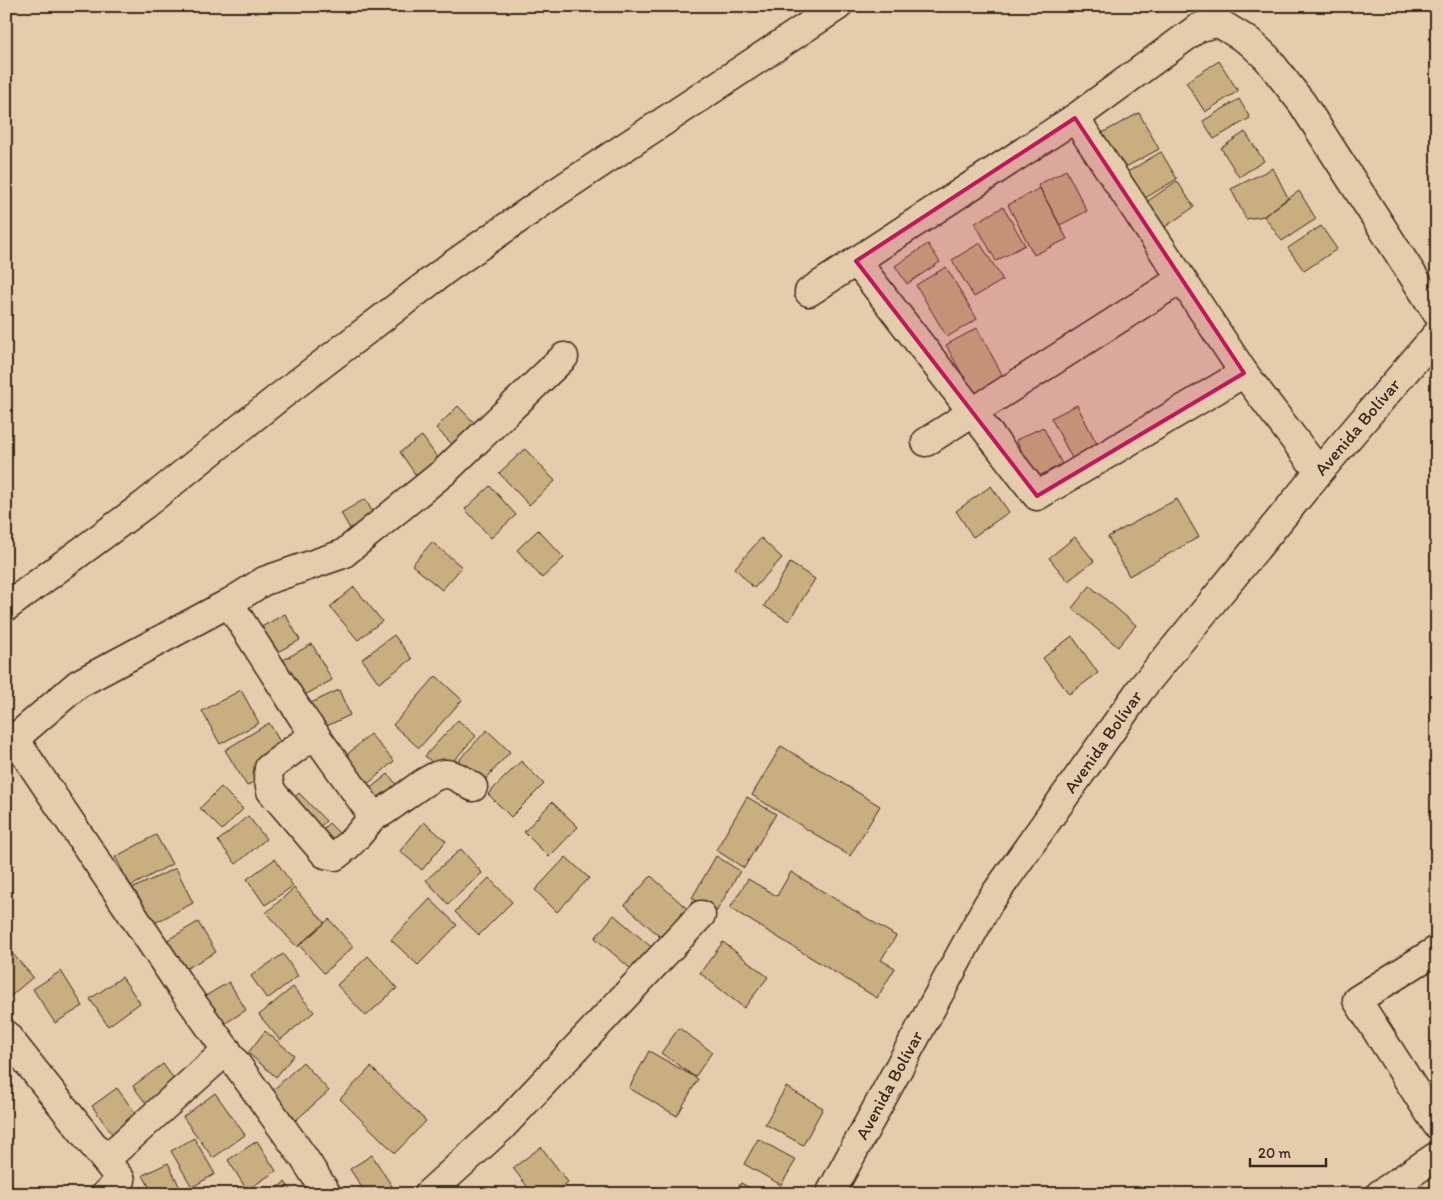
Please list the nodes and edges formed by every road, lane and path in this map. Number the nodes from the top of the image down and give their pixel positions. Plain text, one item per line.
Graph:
1 (838, 6) edge
2 (1075, 118) junction
3 (856, 262) junction
4 (1182, 279) junction
5 (809, 292) dead end
6 (1437, 313) edge
7 (1437, 334) edge
8 (564, 357) dead end
9 (1244, 373) junction
10 (974, 414) junction
11 (926, 442) dead end
12 (1319, 472) junction
13 (229, 603) junction
14 (6, 607) edge
15 (315, 734) junction
16 (10, 742) edge
17 (473, 787) dead end
18 (374, 813) junction
19 (701, 915) dead end
20 (1437, 950) edge
21 (6, 1036) edge
22 (227, 1050) junction
23 (1437, 1125) edge
24 (1437, 1156) edge
25 (105, 1160) junction
26 (106, 1194) edge
27 (327, 1194) edge
28 (428, 1194) edge
29 (830, 1194) edge
30 (1380, 1194) edge

1 - 14 street
2 - 3 street
2 - 4 street
2 - 6 street
3 - 5 street
3 - 10 street
4 - 9 street
4 - 10 street
7 - 12 street, Avenida Bolívar
8 - 13 street
9 - 10 street
9 - 12 street
10 - 11 street
12 - 29 street, Avenida Bolívar
13 - 15 street
13 - 16 street
15 - 18 street
15 - 18 street
16 - 22 street
17 - 18 street
19 - 28 street
20 - 23 street
21 - 25 street
22 - 25 street
22 - 27 street
24 - 30 street
25 - 26 street

